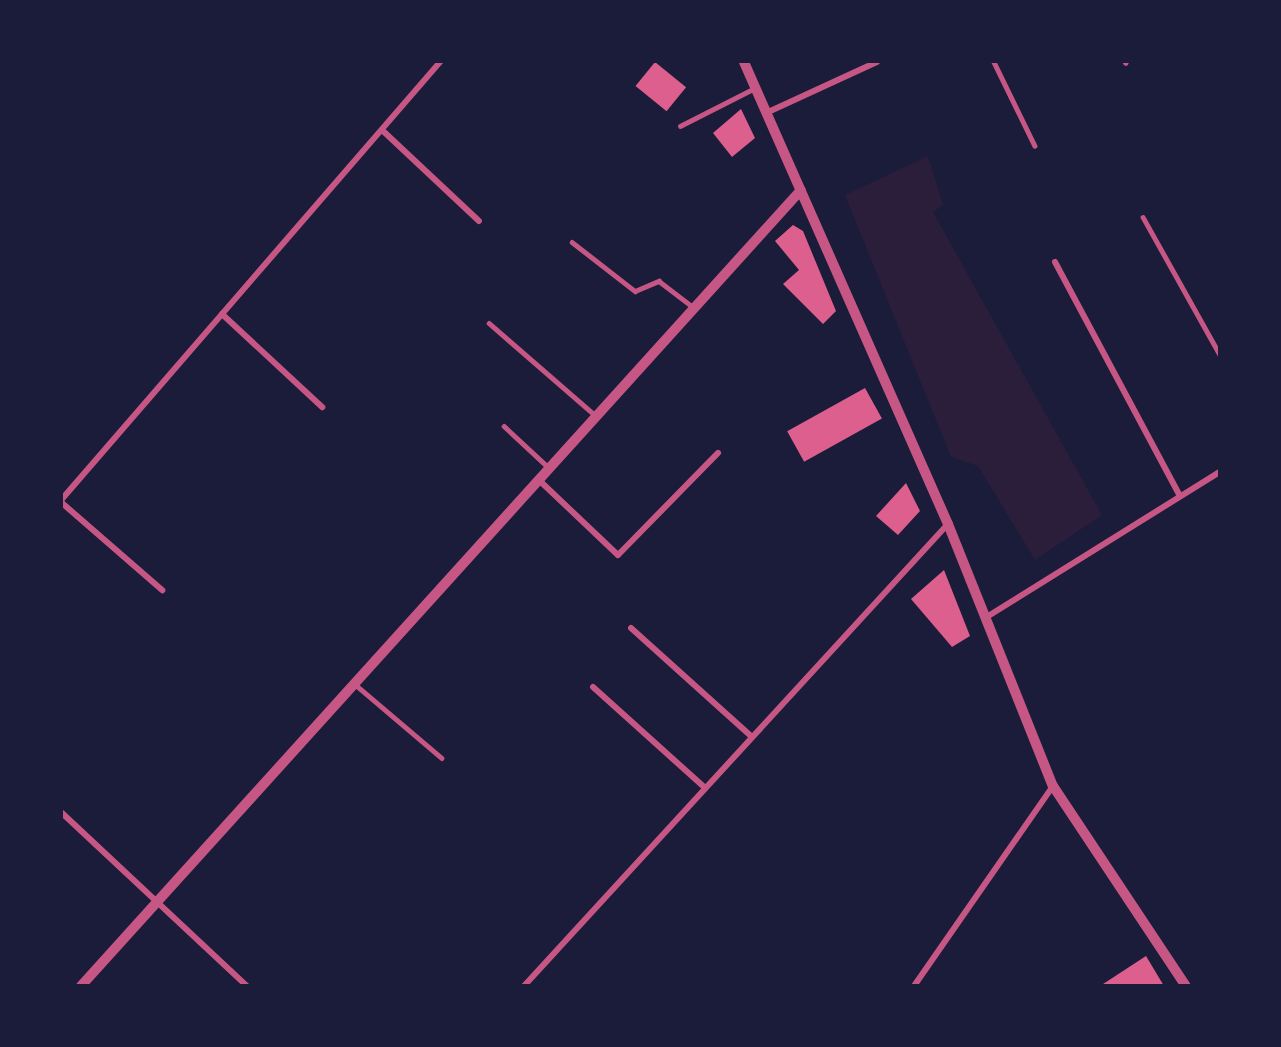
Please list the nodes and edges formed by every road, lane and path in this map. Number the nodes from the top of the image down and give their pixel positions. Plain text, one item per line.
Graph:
1 (440, 62) edge
2 (744, 62) edge
3 (877, 62) edge
4 (994, 62) edge
5 (755, 88) junction
6 (766, 113) junction
7 (680, 126) dead end
8 (382, 130) junction
9 (1035, 146) dead end
10 (801, 190) junction
11 (1143, 217) dead end
12 (480, 221) dead end
13 (572, 242) dead end
14 (1055, 262) dead end
15 (696, 310) junction
16 (222, 314) junction
17 (489, 323) dead end
18 (1220, 355) edge
19 (322, 407) dead end
20 (598, 418) junction
21 (504, 426) dead end
22 (718, 453) dead end
23 (551, 470) junction
24 (1220, 472) edge
25 (541, 482) junction
26 (1180, 496) junction
27 (62, 501) edge
28 (948, 524) junction
29 (162, 590) dead end
30 (982, 620) junction
31 (631, 628) dead end
32 (357, 686) junction
33 (593, 687) dead end
34 (751, 736) junction
35 (442, 758) dead end
36 (1053, 786) junction
37 (705, 788) junction
38 (62, 813) edge
39 (156, 905) junction
40 (81, 986) edge
41 (247, 986) edge
42 (524, 986) edge
43 (914, 986) edge
44 (1186, 986) edge

1 - 8 street
2 - 5 street
3 - 6 street
4 - 9 lane
5 - 6 street
5 - 7 lane
6 - 10 street
8 - 12 street
8 - 16 street
10 - 15 street
10 - 28 street
11 - 18 lane
13 - 15 lane
14 - 26 street
15 - 20 street
16 - 19 street
16 - 27 street
17 - 20 lane
20 - 23 street
21 - 23 lane
22 - 25 street
23 - 25 street
24 - 26 street
25 - 32 street
26 - 30 street
27 - 29 street
28 - 30 street
28 - 34 street
30 - 36 street
31 - 34 street
32 - 35 lane
32 - 39 street
33 - 37 street
34 - 37 street
36 - 43 street
36 - 44 street
37 - 42 street
38 - 39 street
39 - 40 street
39 - 41 street

